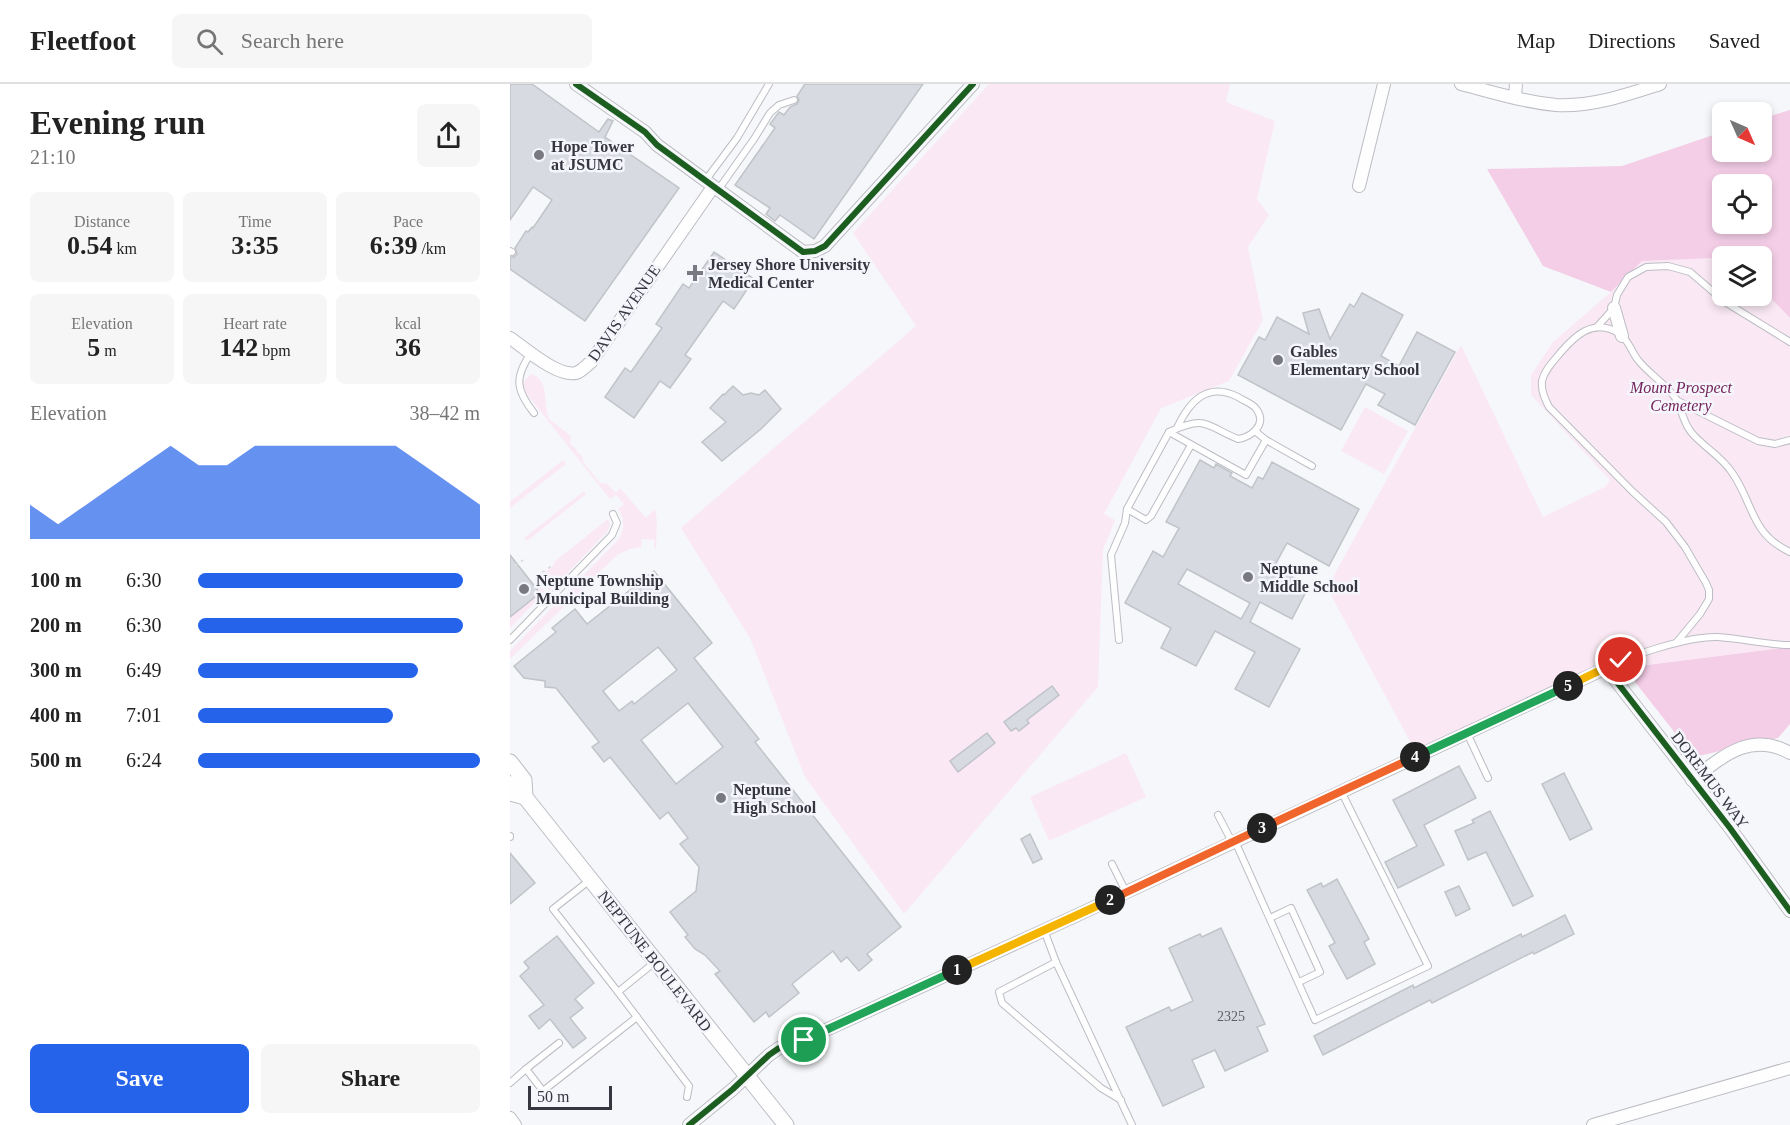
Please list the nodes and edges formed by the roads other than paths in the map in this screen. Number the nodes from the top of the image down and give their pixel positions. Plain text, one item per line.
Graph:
1 (576, 84) edge
2 (769, 84) edge
3 (1384, 84) edge
4 (1461, 84) edge
5 (1516, 84) edge
6 (1660, 84) edge
7 (966, 86) edge
8 (1645, 86) edge
9 (1515, 97) junction
10 (794, 100) dead end
11 (712, 186) junction
12 (1359, 186) dead end
13 (1614, 309) junction
14 (1597, 327) junction
15 (1623, 336) junction
16 (510, 338) edge
17 (1790, 342) edge
18 (532, 353) junction
19 (1676, 400) junction
20 (534, 413) dead end
21 (1177, 428) junction
22 (1255, 431) junction
23 (1169, 432) junction
24 (1266, 440) junction
25 (1790, 440) edge
26 (1191, 445) junction
27 (1312, 466) dead end
28 (1127, 509) junction
29 (613, 514) dead end
30 (1790, 552) edge
31 (510, 640) edge
32 (1119, 640) dead end
33 (1677, 643) junction
34 (1790, 645) edge
35 (1606, 668) junction
36 (1467, 733) junction
37 (1790, 753) edge
38 (510, 762) edge
39 (1488, 778) dead end
40 (1692, 780) junction
41 (510, 782) edge
42 (1341, 791) junction
43 (517, 795) edge
44 (1218, 815) dead end
45 (1233, 841) junction
46 (1112, 864) dead end
47 (590, 880) junction
48 (1126, 892) junction
49 (1790, 911) edge
50 (1270, 918) junction
51 (1044, 930) junction
52 (656, 962) junction
53 (1056, 962) junction
54 (1299, 982) junction
55 (618, 992) junction
56 (637, 1017) junction
57 (559, 1043) dead end
58 (1790, 1068) edge
59 (526, 1069) junction
60 (746, 1076) junction
61 (510, 1083) edge
62 (687, 1097) dead end
63 (1121, 1100) junction
64 (510, 1118) edge
65 (515, 1125) edge
66 (689, 1125) edge
67 (786, 1125) edge
68 (1132, 1125) edge
69 (1593, 1125) edge

1 - 11 street
2 - 11 lane
3 - 12 street
4 - 9 street
5 - 9 street
6 - 8 street
7 - 11 street
8 - 9 street
10 - 11 lane
11 - 18 street, DAVIS AVENUE
13 - 14 lane
13 - 15 street
13 - 17 lane
14 - 15 lane
14 - 33 lane
15 - 19 lane
16 - 18 street, DAVIS AVENUE
18 - 20 lane
19 - 25 lane
19 - 30 lane
21 - 22 lane
21 - 22 lane
21 - 23 lane
22 - 24 lane
23 - 26 lane
23 - 28 lane
24 - 26 lane
24 - 27 lane
26 - 28 lane
28 - 32 lane
29 - 31 lane
33 - 34 lane
33 - 35 lane
35 - 36 street
35 - 40 street, DOREMUS WAY
36 - 39 lane
36 - 42 street
37 - 40 street
38 - 43 street, NEPTUNE BOULEVARD
40 - 49 street, DOREMUS WAY
41 - 43 street
42 - 45 street
42 - 54 lane
43 - 47 street, NEPTUNE BOULEVARD
44 - 45 lane
45 - 48 street
45 - 50 lane
46 - 48 lane
47 - 52 street, NEPTUNE BOULEVARD
47 - 55 lane
48 - 51 street
50 - 54 lane
50 - 54 lane
51 - 53 lane
51 - 60 street
52 - 55 lane
52 - 60 street, NEPTUNE BOULEVARD
53 - 63 lane
53 - 63 lane
55 - 56 lane
56 - 59 lane
56 - 62 lane
57 - 59 lane
58 - 69 street
59 - 61 lane
60 - 66 street
60 - 67 street, NEPTUNE BOULEVARD
63 - 68 lane
64 - 65 street

